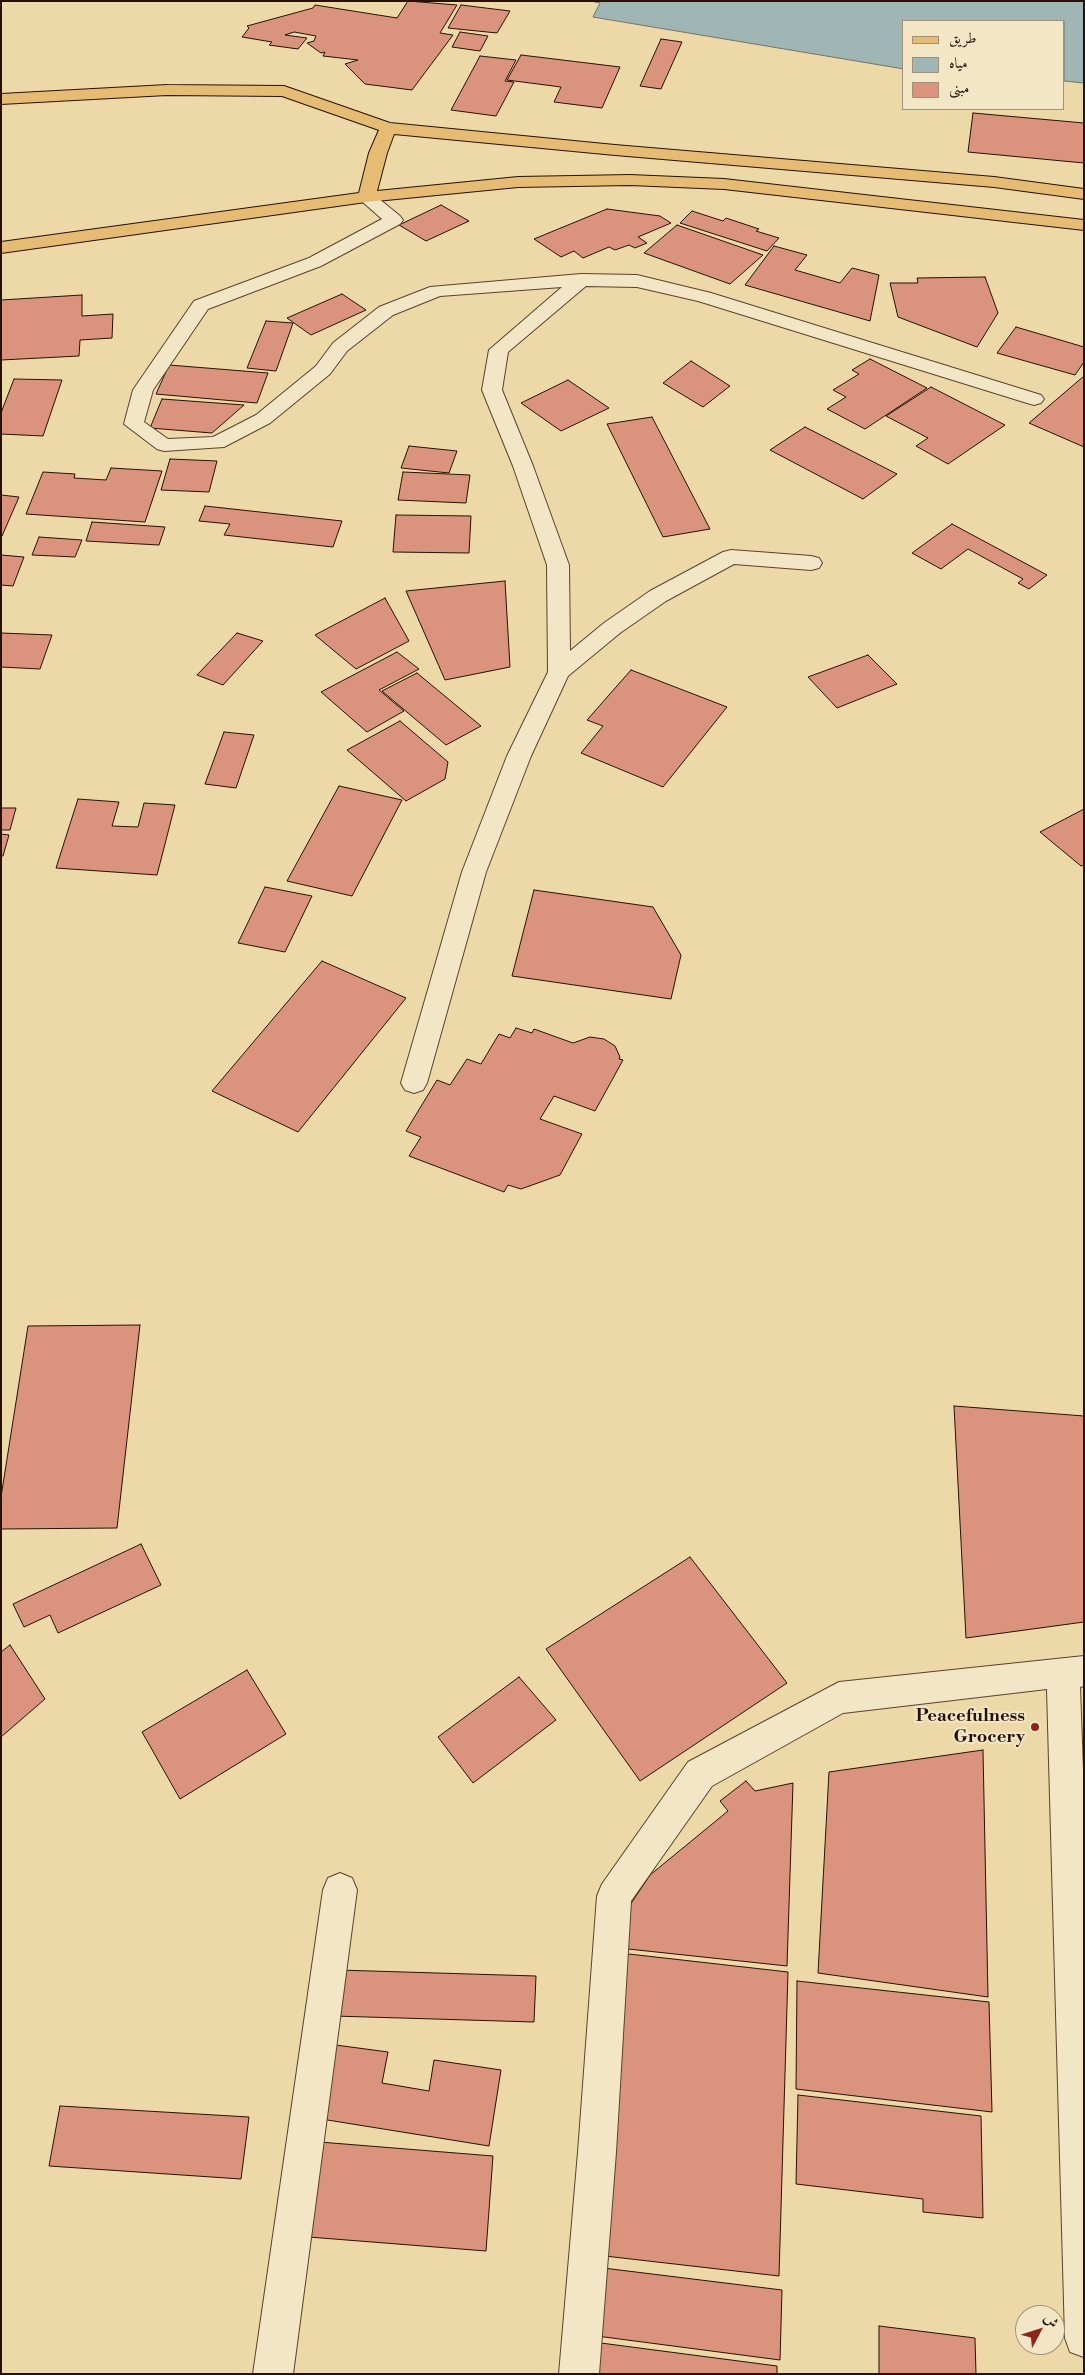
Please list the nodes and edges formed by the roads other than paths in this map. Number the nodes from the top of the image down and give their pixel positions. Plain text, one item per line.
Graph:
1 (1, 100) edge
2 (388, 128) junction
3 (1084, 194) edge
4 (366, 198) junction
5 (1084, 225) edge
6 (1, 248) edge
7 (581, 280) junction
8 (1034, 399) dead end
9 (812, 563) dead end
10 (559, 672) junction
11 (414, 1083) dead end
12 (1074, 1672) edge
13 (340, 1890) dead end
14 (1084, 2338) edge
15 (273, 2374) edge
16 (580, 2374) edge

1 - 2 main road
2 - 3 main road
2 - 4 main road
4 - 5 main road
4 - 6 main road
4 - 7 street
7 - 8 street
7 - 10 street
9 - 10 street
10 - 11 street
12 - 14 street
12 - 16 street
13 - 15 street

